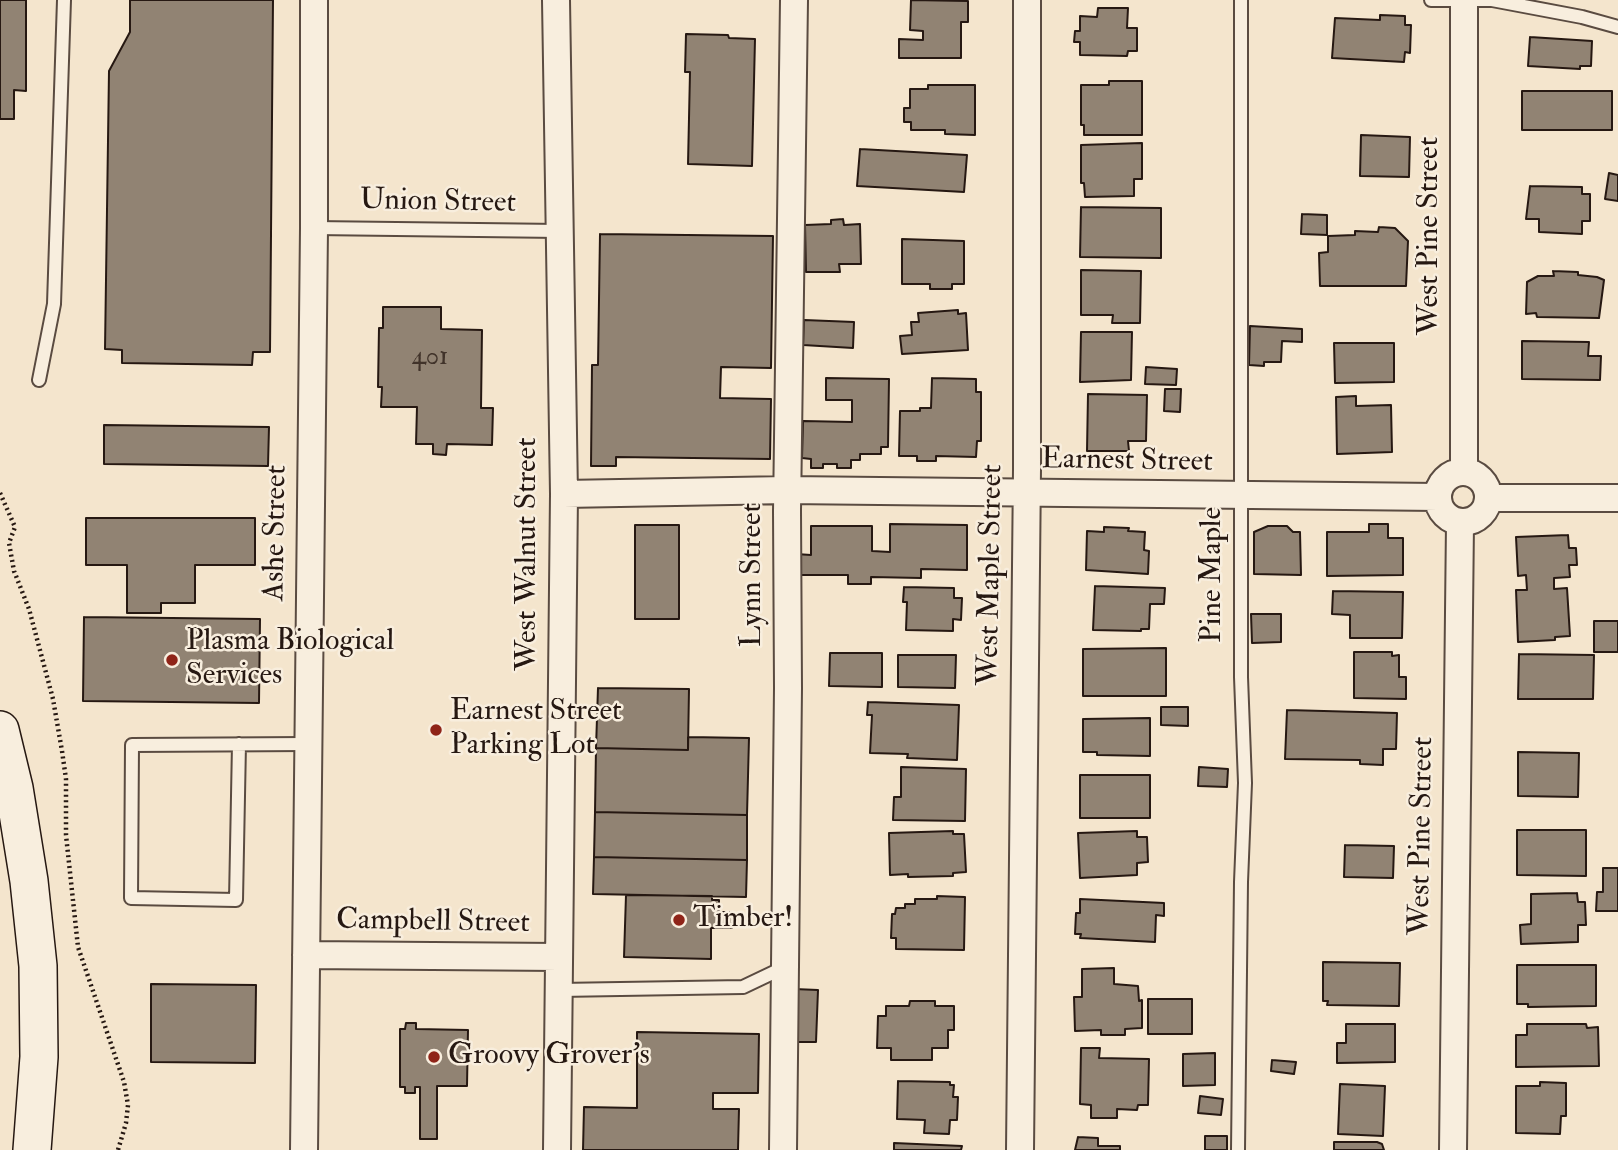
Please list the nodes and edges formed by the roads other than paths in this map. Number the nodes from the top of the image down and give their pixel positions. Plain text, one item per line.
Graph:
1 (64, 0) edge
2 (314, 0) edge
3 (556, 0) edge
4 (794, 0) edge
5 (1027, 0) edge
6 (1241, 0) edge
7 (1431, 0) edge
8 (1464, 1) edge
9 (1618, 27) edge
10 (314, 228) junction
11 (561, 231) junction
12 (39, 380) dead end
13 (1464, 472) junction
14 (787, 490) junction
15 (564, 494) junction
16 (1026, 494) junction
17 (1240, 496) junction
18 (1437, 497) junction
19 (1488, 498) junction
20 (1618, 498) edge
21 (1460, 523) junction
22 (0, 730) edge
23 (239, 744) junction
24 (308, 744) junction
25 (306, 955) junction
26 (559, 957) junction
27 (785, 967) junction
28 (559, 990) junction
29 (32, 1150) edge
30 (304, 1150) edge
31 (557, 1150) edge
32 (783, 1150) edge
33 (1020, 1150) edge
34 (1238, 1150) edge
35 (1453, 1150) edge

1 - 12 lane
2 - 10 street, Ashe Street
3 - 11 street, West Walnut Street
4 - 14 street, Lynn Street
5 - 16 street, West Maple Street
6 - 17 lane, Pine Maple
7 - 8 lane
8 - 9 lane
8 - 13 street, West Pine Street
10 - 11 lane, Union Street
10 - 24 street, Ashe Street
11 - 15 street, West Walnut Street
13 - 18 street
13 - 19 street
14 - 15 street, Earnest Street
14 - 16 street, Earnest Street
14 - 27 street, Lynn Street
15 - 26 street, West Walnut Street
16 - 17 street, Earnest Street
16 - 33 street, West Maple Street
17 - 18 street, Earnest Street
17 - 34 lane, Pine Maple
18 - 21 street
19 - 20 street
19 - 21 street
21 - 35 street, West Pine Street
22 - 29 main road
23 - 23 lane
23 - 24 lane
24 - 25 street, Ashe Street
25 - 26 street, Campbell Street
25 - 30 street, Ashe Street
26 - 28 street, West Walnut Street
27 - 28 lane
27 - 32 street, Lynn Street
28 - 31 street, West Walnut Street

